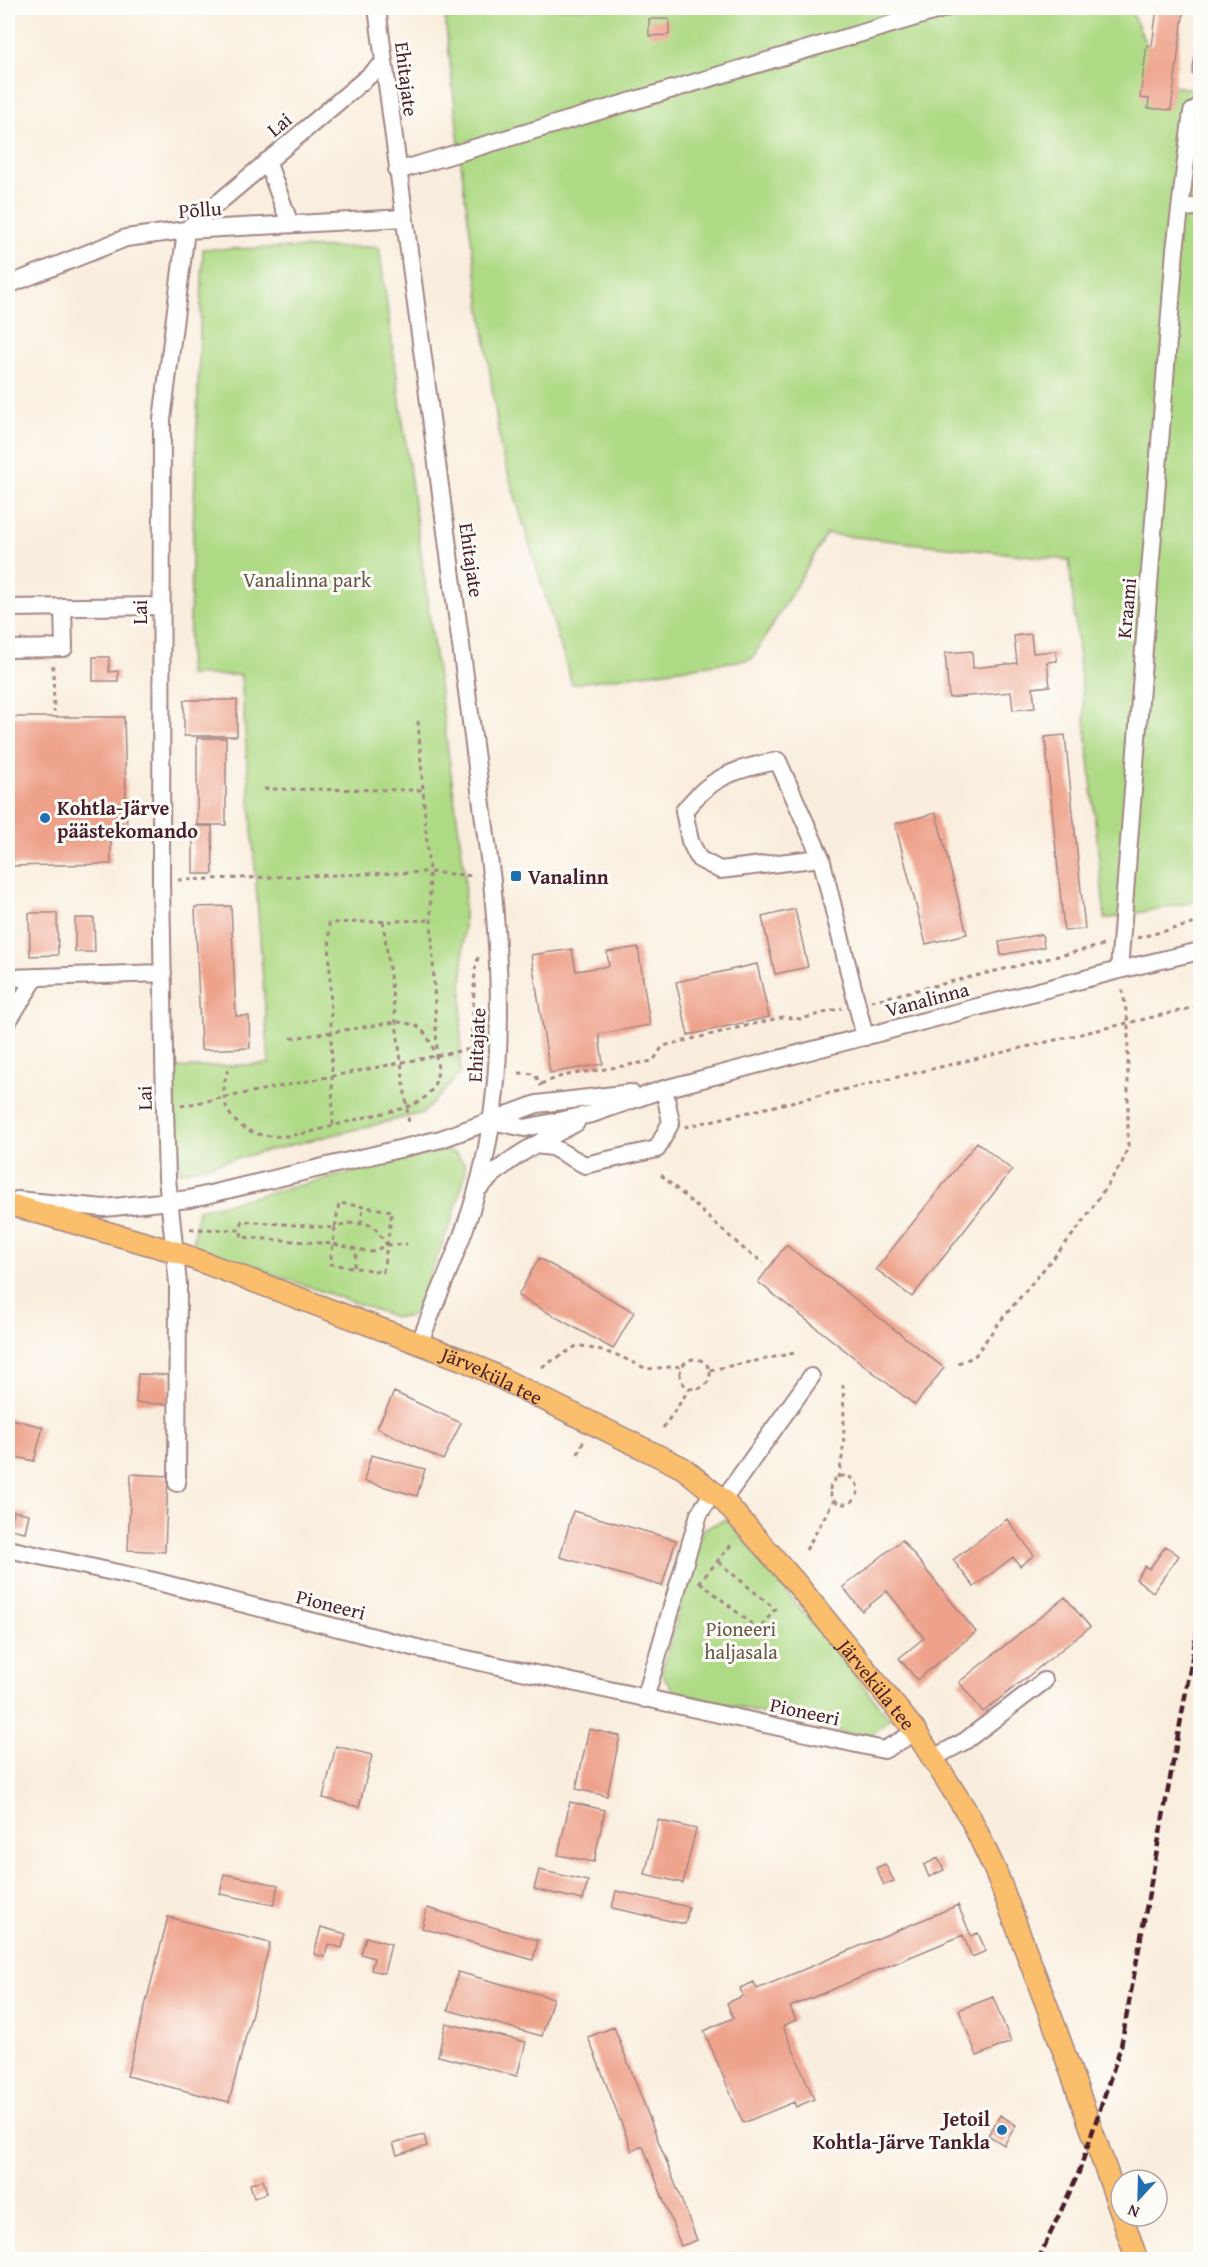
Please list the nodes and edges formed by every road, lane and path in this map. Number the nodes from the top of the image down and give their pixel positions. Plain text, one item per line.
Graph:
1 (377, 8) edge
2 (946, 8) edge
3 (383, 64) junction
4 (1200, 106) edge
5 (267, 161) junction
6 (397, 171) junction
7 (1200, 206) edge
8 (1180, 209) junction
9 (404, 218) junction
10 (290, 224) junction
11 (186, 230) junction
12 (8, 285) edge
13 (160, 606) junction
14 (63, 607) junction
15 (8, 608) edge
16 (53, 648) junction
17 (8, 649) edge
18 (54, 712) dead end
19 (418, 721) dead end
20 (264, 789) dead end
21 (423, 790) junction
22 (821, 858) junction
23 (429, 872) junction
24 (481, 876) dead end
25 (161, 881) junction
26 (431, 920) junction
27 (383, 921) junction
28 (1200, 951) edge
29 (475, 970) dead end
30 (1119, 970) junction
31 (163, 973) junction
32 (36, 977) junction
33 (8, 978) edge
34 (1200, 1006) edge
35 (8, 1021) edge
36 (396, 1022) junction
37 (1128, 1022) junction
38 (331, 1032) junction
39 (865, 1037) junction
40 (287, 1039) dead end
41 (470, 1048) junction
42 (437, 1055) junction
43 (401, 1062) junction
44 (228, 1069) dead end
45 (470, 1069) dead end
46 (519, 1073) dead end
47 (332, 1075) junction
48 (664, 1089) junction
49 (542, 1090) dead end
50 (224, 1097) junction
51 (406, 1106) junction
52 (165, 1110) junction
53 (592, 1114) junction
54 (492, 1121) junction
55 (409, 1124) dead end
56 (333, 1125) junction
57 (686, 1128) dead end
58 (535, 1145) junction
59 (661, 1175) dead end
60 (476, 1190) junction
61 (8, 1199) edge
62 (171, 1201) junction
63 (8, 1204) edge
64 (364, 1207) junction
65 (361, 1224) junction
66 (188, 1228) dead end
67 (335, 1228) junction
68 (242, 1230) junction
69 (333, 1244) junction
70 (407, 1244) dead end
71 (387, 1245) junction
72 (357, 1250) junction
73 (176, 1252) junction
74 (764, 1263) dead end
75 (354, 1267) junction
76 (420, 1342) junction
77 (795, 1353) dead end
78 (958, 1363) dead end
79 (542, 1366) dead end
80 (682, 1366) junction
81 (710, 1370) junction
82 (811, 1377) dead end
83 (843, 1385) dead end
84 (690, 1388) junction
85 (663, 1428) dead end
86 (587, 1433) dead end
87 (578, 1454) dead end
88 (838, 1478) junction
89 (177, 1483) dead end
90 (718, 1496) junction
91 (834, 1500) junction
92 (731, 1545) dead end
93 (8, 1549) edge
94 (806, 1550) dead end
95 (717, 1562) junction
96 (700, 1582) junction
97 (676, 1591) junction
98 (1044, 1681) dead end
99 (645, 1699) junction
100 (916, 1732) junction
101 (933, 1758) junction
102 (1109, 2176) edge
103 (1127, 2228) edge
104 (1137, 2259) edge

1 - 3 street, Ehitajate
2 - 6 street
3 - 5 street, Lai
3 - 6 street, Ehitajate
4 - 8 street, Kraami
5 - 10 street
5 - 11 street, Lai
6 - 9 street, Ehitajate
7 - 8 street
8 - 30 street, Kraami
9 - 10 street, Põllu
9 - 54 street, Ehitajate
10 - 11 street, Põllu
11 - 12 street, Põllu
11 - 13 street, Lai
13 - 14 street
13 - 25 street, Lai
14 - 15 street
14 - 16 street
16 - 17 street
16 - 18 path
19 - 21 path
20 - 21 path
21 - 23 path
22 - 22 street
22 - 39 street
23 - 24 path
23 - 25 path
23 - 26 path
25 - 31 street, Lai
26 - 27 path
26 - 42 path
27 - 36 path
27 - 38 path
28 - 30 street, Vanalinna
29 - 41 path
30 - 37 path
30 - 39 street, Vanalinna
31 - 32 street
31 - 52 street, Lai
32 - 33 street
32 - 35 street
34 - 37 path
36 - 38 path
36 - 42 path
36 - 43 path
37 - 57 path
37 - 78 path
38 - 40 path
38 - 47 path
39 - 48 street, Vanalinna
41 - 42 path
41 - 45 path
42 - 43 path
42 - 51 path
43 - 47 path
43 - 51 path
44 - 50 path
46 - 49 path
47 - 50 path
47 - 56 path
48 - 53 street, Vanalinna
48 - 54 street, Vanalinna
48 - 58 street
50 - 52 path
50 - 56 path
51 - 55 path
51 - 56 path
52 - 62 street, Lai
53 - 54 street, Vanalinna
53 - 58 street
54 - 60 street, Järveküla tee
54 - 62 street
58 - 60 street
59 - 74 path
60 - 76 street, Järveküla tee
61 - 62 street
62 - 73 street, Lai
63 - 73 main road, Järveküla tee
64 - 65 path
64 - 67 path
64 - 71 path
65 - 67 path
65 - 71 path
66 - 68 path
67 - 68 path
67 - 69 path
68 - 69 path
69 - 72 path
69 - 75 path
70 - 71 path
71 - 72 path
71 - 75 path
72 - 75 path
73 - 76 main road, Järveküla tee
73 - 89 street, Lai
76 - 90 main road, Järveküla tee
77 - 81 path
79 - 80 path
80 - 81 path
80 - 84 path
81 - 84 path
82 - 90 street
83 - 88 path
84 - 85 path
86 - 87 path
88 - 91 path
88 - 91 path
90 - 97 street
90 - 100 main road, Järveküla tee
91 - 94 path
92 - 95 path
93 - 99 street, Pioneeri
95 - 96 path
95 - 96 path
96 - 97 path
97 - 99 street
98 - 101 street
99 - 100 street, Pioneeri
100 - 101 main road, Järveküla tee
101 - 102 main road, Järveküla tee
103 - 104 main road, Järveküla tee

